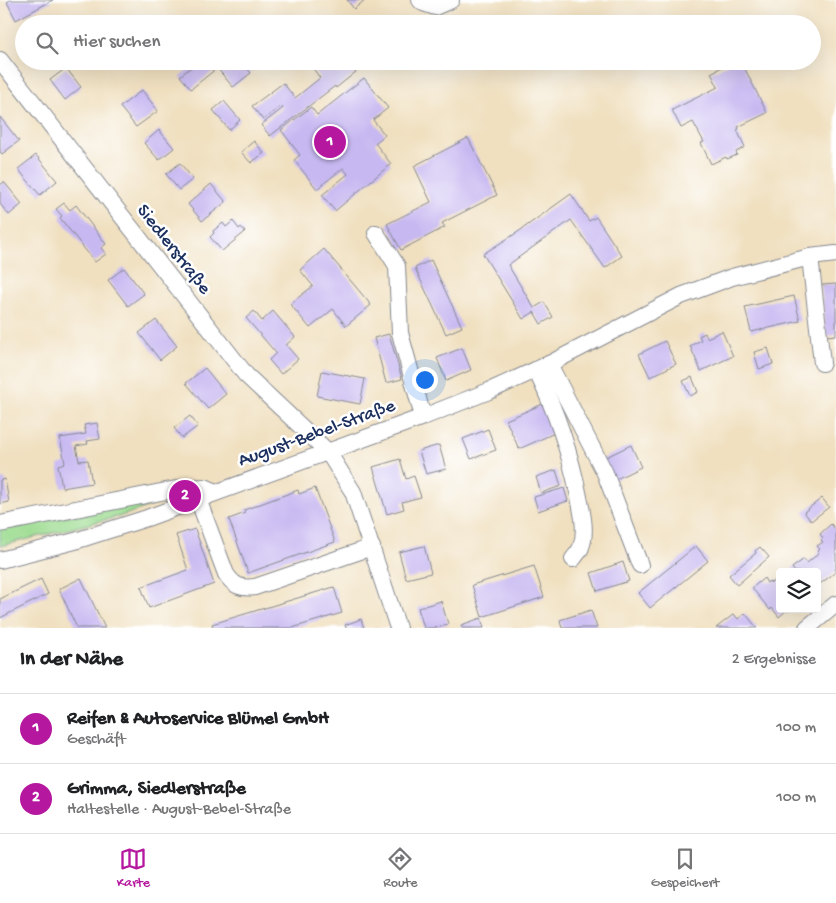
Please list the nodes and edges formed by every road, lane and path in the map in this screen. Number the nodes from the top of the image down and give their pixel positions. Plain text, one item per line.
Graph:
1 (420, 0) edge
2 (451, 0) edge
3 (0, 60) edge
4 (376, 233) dead end
5 (836, 254) edge
6 (810, 257) junction
7 (822, 363) dead end
8 (542, 367) junction
9 (423, 417) junction
10 (328, 452) junction
11 (216, 492) junction
12 (198, 499) junction
13 (0, 524) edge
14 (372, 546) junction
15 (573, 559) dead end
16 (0, 560) edge
17 (640, 565) dead end
18 (836, 604) edge
19 (398, 628) edge
20 (807, 628) edge

1 - 2 street
3 - 10 street, Siedlerstraße
4 - 9 street
5 - 6 street, August-Bebel-Straße
6 - 7 street
6 - 8 street, August-Bebel-Straße
8 - 9 street, August-Bebel-Straße
8 - 15 street
8 - 17 street
9 - 10 street, August-Bebel-Straße
10 - 11 street, August-Bebel-Straße
10 - 14 street, Siedlerstraße
11 - 12 street, August-Bebel-Straße
11 - 13 street
12 - 14 street
12 - 16 street, August-Bebel-Straße
14 - 19 street, Siedlerstraße
18 - 20 street

